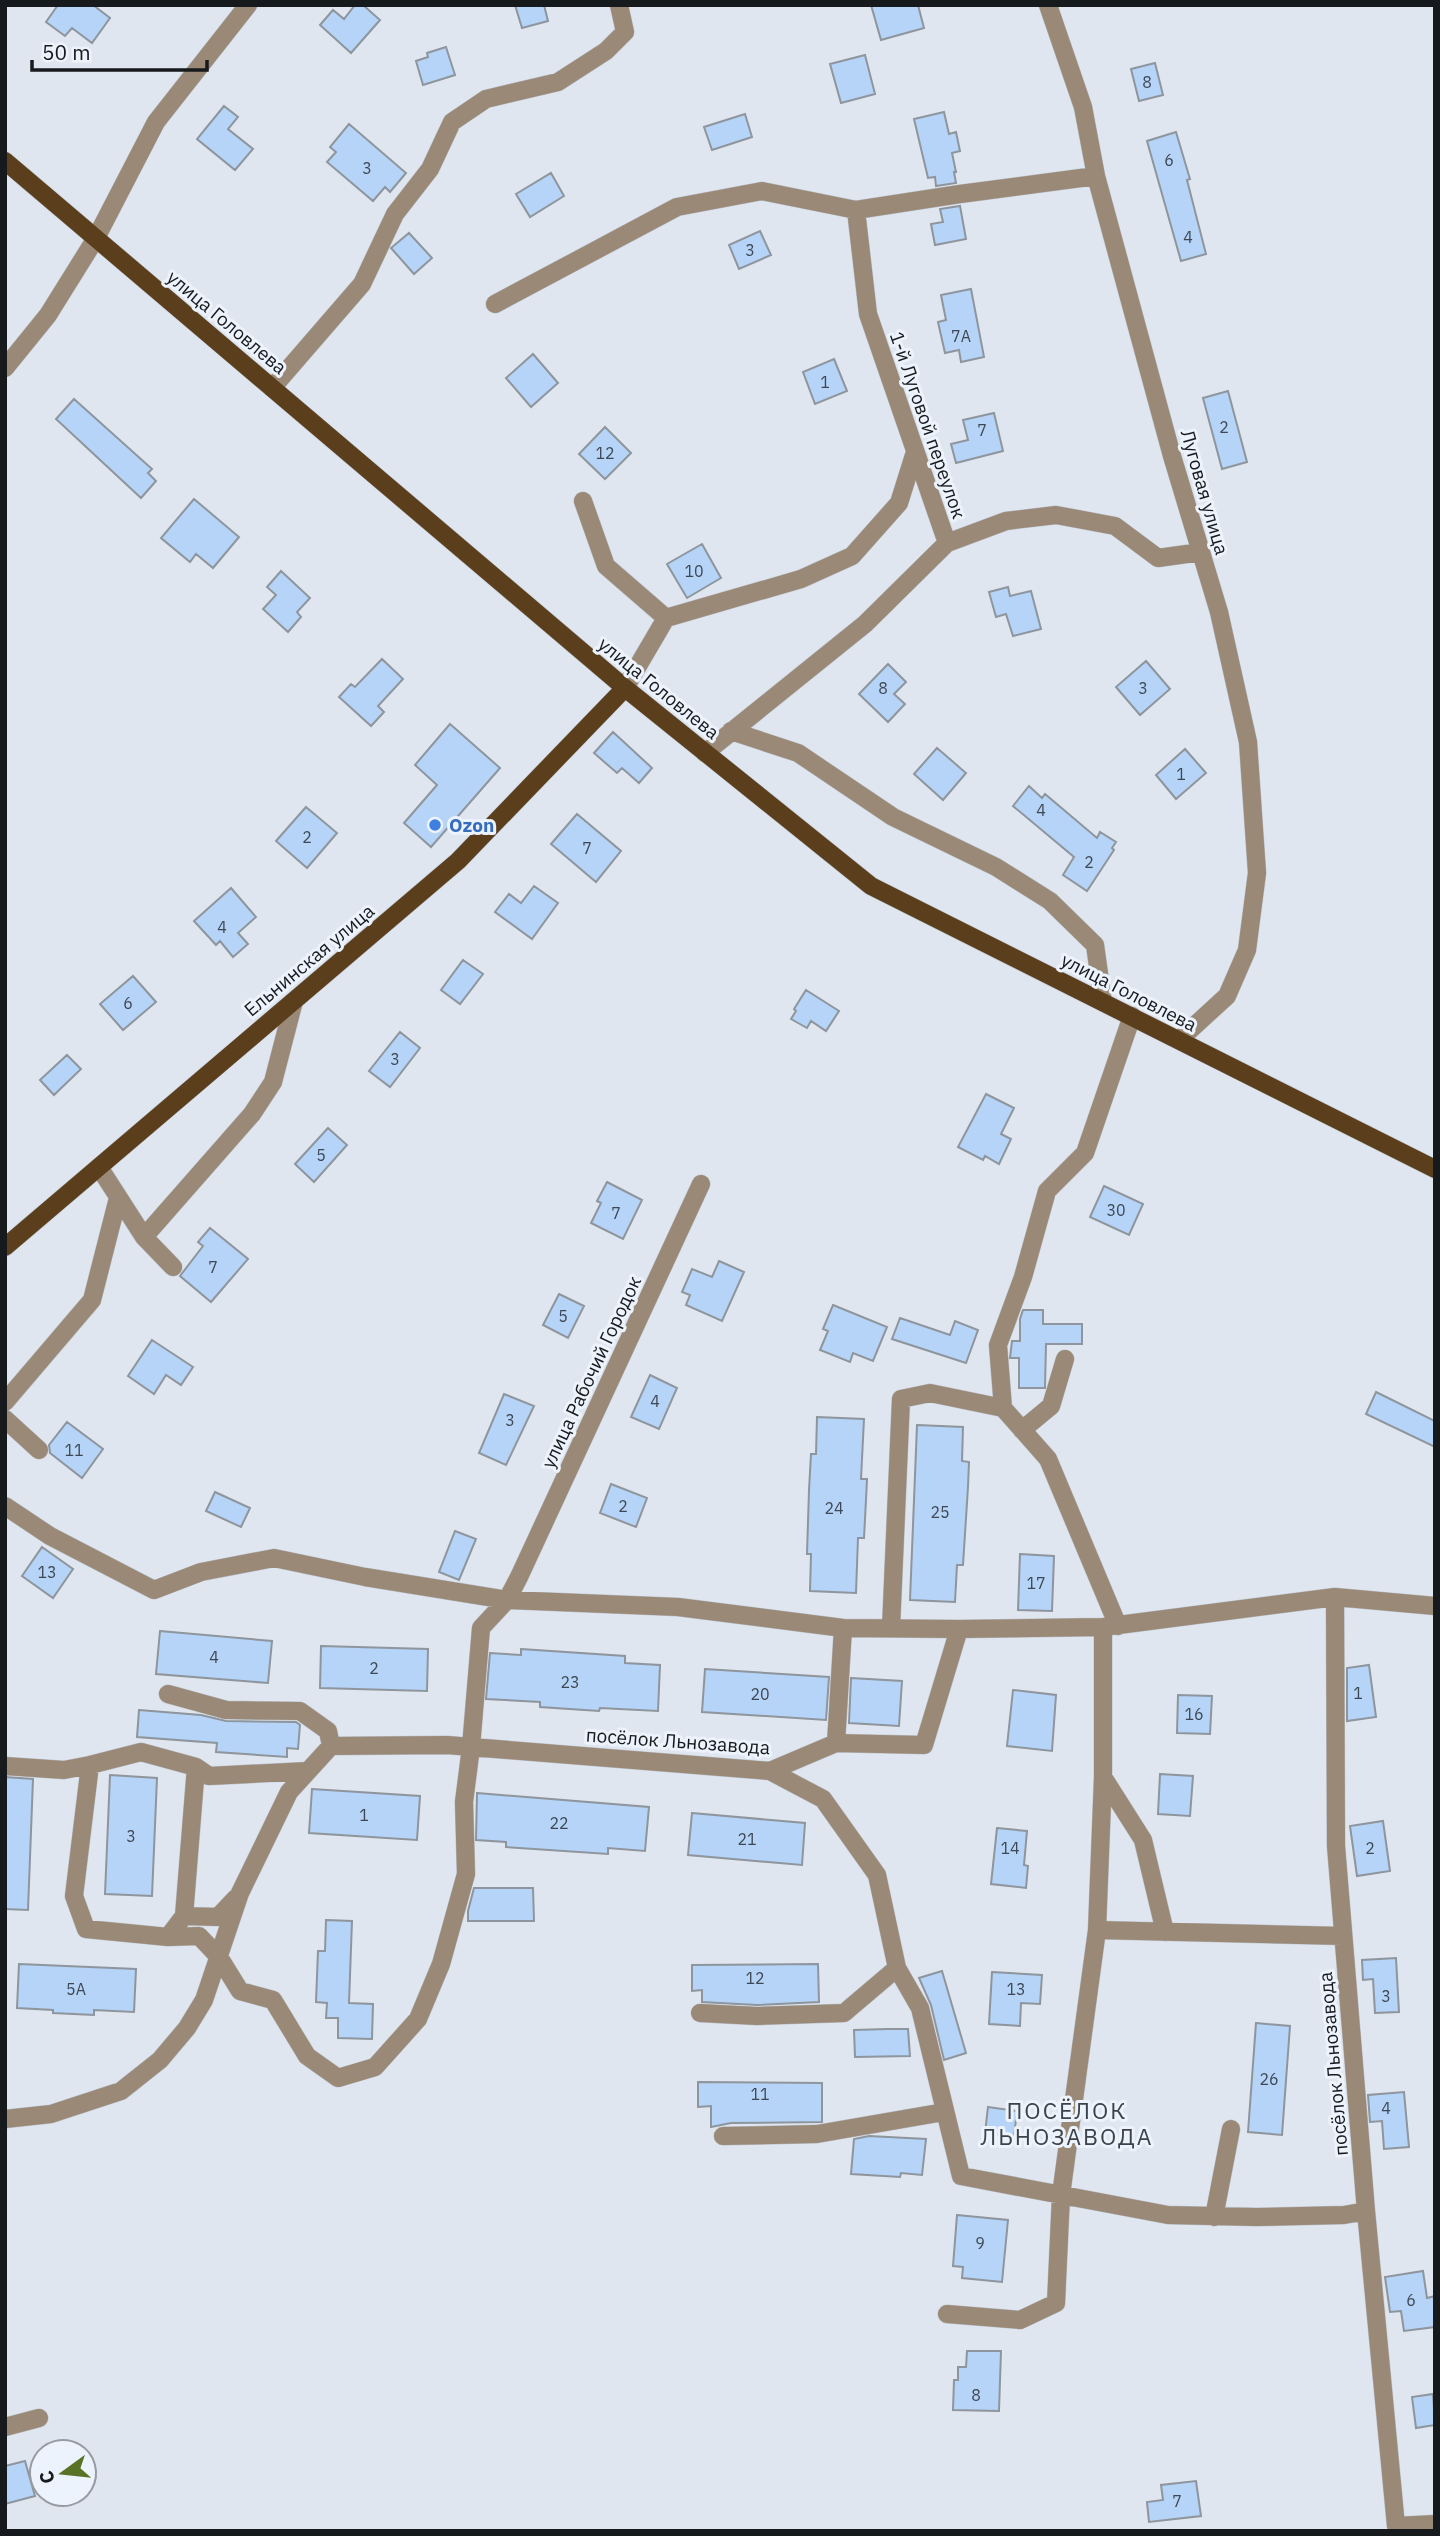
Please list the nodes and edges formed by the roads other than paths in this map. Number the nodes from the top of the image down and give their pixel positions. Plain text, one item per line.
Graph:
1 (248, 5) edge
2 (620, 5) edge
3 (1048, 5) edge
4 (5, 161) edge
5 (1096, 176) junction
6 (856, 210) junction
7 (96, 238) junction
8 (495, 304) dead end
9 (5, 368) edge
10 (272, 388) junction
11 (915, 452) junction
12 (583, 501) dead end
13 (947, 542) junction
14 (1201, 552) junction
15 (666, 618) junction
16 (625, 688) junction
17 (731, 731) junction
18 (705, 753) junction
19 (294, 1001) junction
20 (1103, 1002) junction
21 (1132, 1016) junction
22 (1179, 1040) junction
23 (99, 1167) junction
24 (1435, 1169) edge
25 (701, 1184) dead end
26 (118, 1198) junction
27 (144, 1237) junction
28 (5, 1247) edge
29 (173, 1267) dead end
30 (1065, 1359) dead end
31 (5, 1402) edge
32 (1003, 1408) junction
33 (5, 1419) edge
34 (1022, 1430) junction
35 (39, 1450) dead end
36 (5, 1506) edge
37 (1335, 1597) junction
38 (507, 1600) junction
39 (1435, 1606) edge
40 (1110, 1626) junction
41 (843, 1628) junction
42 (891, 1629) junction
43 (959, 1629) junction
44 (168, 1694) dead end
45 (836, 1743) junction
46 (331, 1746) junction
47 (471, 1747) junction
48 (90, 1765) junction
49 (5, 1766) edge
50 (196, 1767) junction
51 (309, 1771) junction
52 (770, 1771) junction
53 (1103, 1777) junction
54 (240, 1893) junction
55 (184, 1916) junction
56 (1097, 1930) junction
57 (1165, 1932) junction
58 (1343, 1936) junction
59 (168, 1937) junction
60 (219, 1957) junction
61 (897, 1968) junction
62 (700, 2013) dead end
63 (944, 2112) junction
64 (5, 2119) edge
65 (1231, 2129) dead end
66 (723, 2136) dead end
67 (1061, 2195) junction
68 (1366, 2211) junction
69 (1214, 2217) junction
70 (947, 2314) dead end
71 (39, 2418) dead end
72 (5, 2427) edge
73 (1435, 2524) edge

1 - 7 street
2 - 10 street
3 - 5 street, Луговая улица
4 - 7 main road, улица Головлева
5 - 6 street
5 - 14 street, Луговая улица
6 - 8 street
6 - 11 street, 1-й Луговой переулок
7 - 9 street
7 - 10 main road, улица Головлева
10 - 16 main road, улица Головлева
11 - 13 street, 1-й Луговой переулок
11 - 15 street
12 - 15 street
13 - 14 street
13 - 17 street, 1-й Луговой переулок
14 - 22 street, Луговая улица
15 - 16 street
16 - 18 main road, улица Головлева
16 - 19 main road, Ельнинская улица
17 - 18 street, 1-й Луговой переулок
17 - 20 street
18 - 20 main road, улица Головлева
19 - 23 main road, Ельнинская улица
19 - 27 street
20 - 21 main road, улица Головлева
21 - 22 main road, улица Головлева
21 - 32 street
22 - 24 main road, улица Головлева
23 - 26 street
23 - 28 main road, Ельнинская улица
25 - 38 street, улица Рабочий Городок
26 - 27 street
26 - 31 street
27 - 29 street
30 - 34 street
32 - 34 street
32 - 42 street
33 - 35 street
34 - 40 street
36 - 38 street
37 - 39 street
37 - 40 street
37 - 58 street, посёлок Льнозавода
38 - 41 street
38 - 47 street, улица Рабочий Городок
40 - 43 street
40 - 53 street
41 - 42 street
41 - 45 street
42 - 43 street
43 - 45 street, посёлок Льнозавода
44 - 46 street
45 - 52 street, посёлок Льнозавода
46 - 47 street, посёлок Льнозавода
46 - 51 street
47 - 52 street, посёлок Льнозавода
47 - 60 street, улица Рабочий Городок
48 - 49 street
48 - 50 street
48 - 59 street
50 - 51 street
50 - 55 street
51 - 54 street
52 - 61 street
53 - 56 street
53 - 57 street
54 - 55 street
54 - 60 street
55 - 59 street
56 - 57 street
56 - 67 street
57 - 58 street
58 - 68 street, посёлок Льнозавода
59 - 60 street
60 - 64 street
61 - 62 street
61 - 63 street
63 - 66 street
63 - 67 street
65 - 69 street
67 - 69 street
67 - 70 street
68 - 69 street
68 - 73 street, посёлок Льнозавода
71 - 72 street

